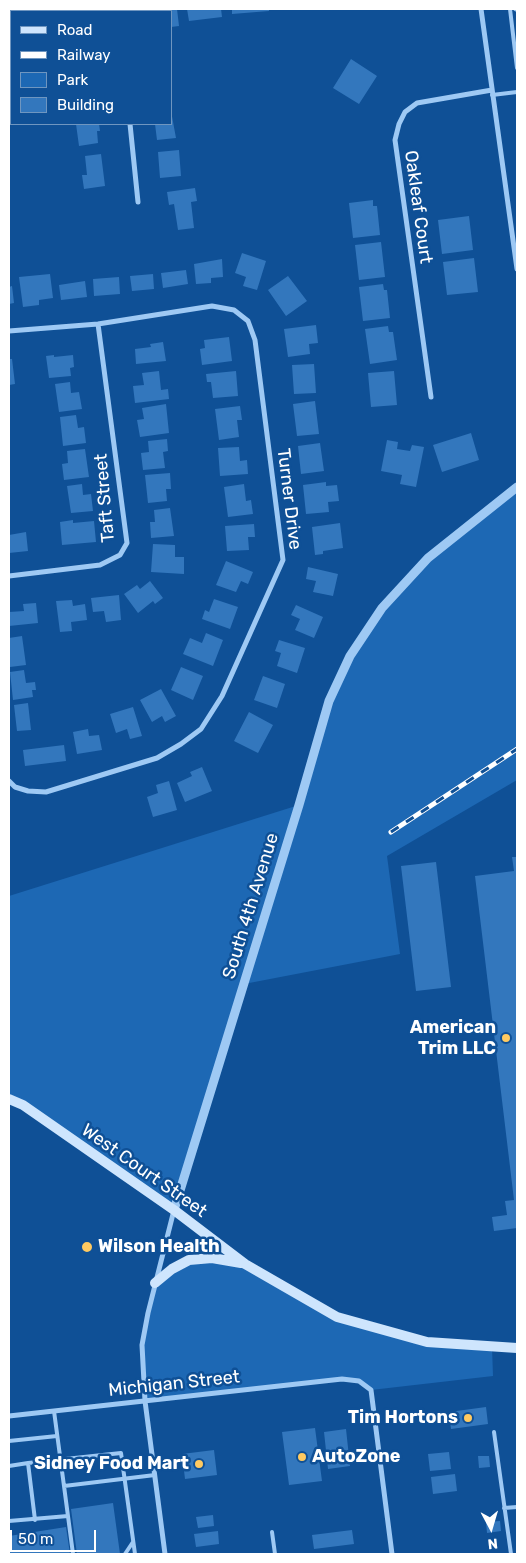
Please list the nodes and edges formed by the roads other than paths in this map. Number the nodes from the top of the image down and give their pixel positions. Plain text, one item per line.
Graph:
1 (481, 9) edge
2 (510, 9) edge
3 (517, 68) edge
4 (492, 92) junction
5 (517, 92) edge
6 (130, 125) edge
7 (138, 202) dead end
8 (517, 269) edge
9 (98, 324) junction
10 (9, 331) edge
11 (431, 397) dead end
12 (517, 487) edge
13 (9, 576) edge
14 (9, 781) edge
15 (9, 1099) edge
16 (174, 1210) junction
17 (245, 1264) junction
18 (155, 1283) junction
19 (516, 1351) edge
20 (145, 1401) junction
21 (54, 1411) junction
22 (9, 1416) edge
23 (494, 1432) dead end
24 (57, 1436) junction
25 (9, 1441) edge
26 (60, 1459) junction
27 (28, 1463) junction
28 (9, 1466) edge
29 (155, 1475) junction
30 (126, 1478) junction
31 (64, 1486) junction
32 (517, 1507) edge
33 (504, 1508) junction
34 (68, 1516) junction
35 (35, 1520) junction
36 (9, 1522) edge
37 (272, 1532) dead end
38 (133, 1542) junction
39 (73, 1554) edge
40 (125, 1554) edge
41 (135, 1554) edge
42 (165, 1554) edge
43 (275, 1554) edge
44 (392, 1554) edge
45 (511, 1554) edge

1 - 4 street
2 - 3 lane
4 - 5 lane
4 - 8 street
4 - 11 street, Oakleaf Court
6 - 7 street
9 - 10 street, Turner Drive
9 - 13 street, Taft Street
9 - 14 street, Turner Drive
12 - 16 street, South 4th Avenue
15 - 16 main road, West Court Street
16 - 17 main road, West Court Street
16 - 18 street, South 4th Avenue
17 - 18 main road
17 - 19 main road, West Court Street
18 - 20 street, South 4th Avenue
20 - 21 street, Michigan Street
20 - 29 street, South 4th Avenue
20 - 44 street, Michigan Street
21 - 22 street, Michigan Street
21 - 24 lane
23 - 33 lane
24 - 25 lane
24 - 26 lane
26 - 27 lane
26 - 30 lane
26 - 31 lane
27 - 28 lane
27 - 35 lane
29 - 30 lane
29 - 42 street, South 4th Avenue
30 - 31 lane
30 - 38 lane
31 - 34 lane
32 - 33 lane
33 - 45 lane
34 - 35 lane
34 - 39 lane
35 - 36 lane
37 - 43 lane
38 - 40 lane
38 - 41 lane

